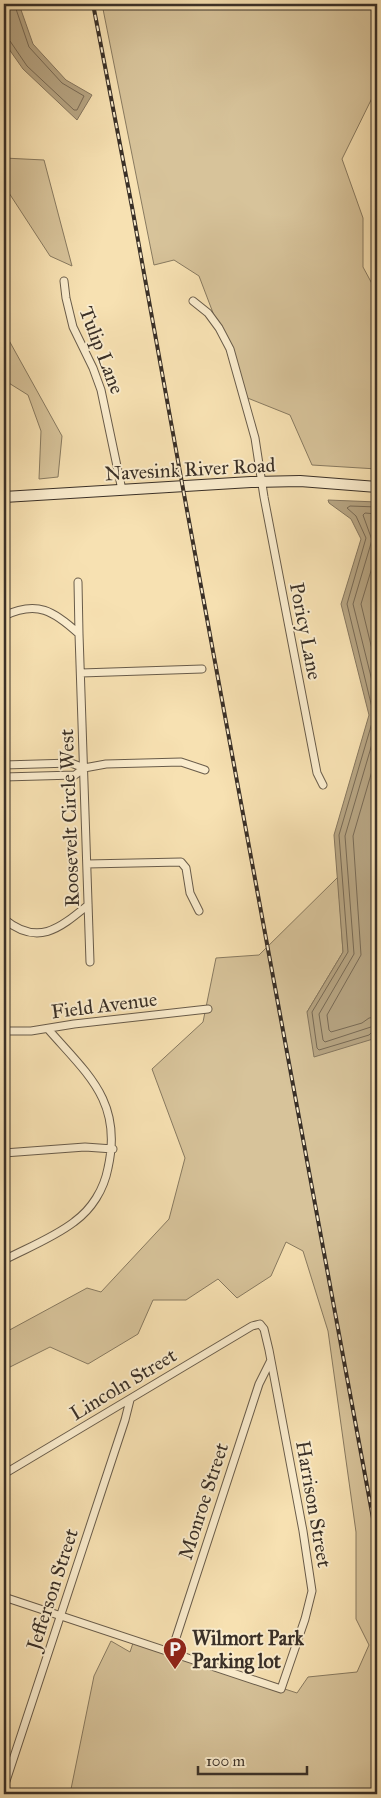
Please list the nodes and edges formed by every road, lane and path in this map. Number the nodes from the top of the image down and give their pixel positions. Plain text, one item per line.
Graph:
1 (64, 281) dead end
2 (193, 301) dead end
3 (262, 482) junction
4 (377, 486) edge
5 (122, 490) junction
6 (4, 497) edge
7 (78, 582) dead end
8 (4, 616) edge
9 (79, 634) junction
10 (202, 669) dead end
11 (81, 673) junction
12 (4, 765) edge
13 (84, 768) junction
14 (205, 770) dead end
15 (4, 776) edge
16 (323, 785) dead end
17 (87, 864) junction
18 (88, 905) junction
19 (199, 911) dead end
20 (4, 919) edge
21 (90, 962) dead end
22 (208, 1009) dead end
23 (48, 1029) junction
24 (4, 1031) edge
25 (113, 1149) junction
26 (4, 1152) edge
27 (4, 1260) edge
28 (260, 1324) joint
29 (270, 1362) junction
30 (130, 1400) junction
31 (4, 1474) edge
32 (4, 1597) edge
33 (60, 1616) junction
34 (171, 1653) junction
35 (4, 1787) edge

1 - 5 street, Tulip Lane
2 - 3 street, Poricy Lane
3 - 4 main road, Navesink River Road
3 - 5 main road, Navesink River Road
3 - 16 street, Poricy Lane
5 - 6 main road, Navesink River Road
7 - 9 street
8 - 9 street
9 - 11 street, Roosevelt Circle West
10 - 11 street
11 - 13 street, Roosevelt Circle West
12 - 13 street
13 - 14 street
13 - 15 street
13 - 17 street, Roosevelt Circle West
17 - 18 street, Roosevelt Circle West
17 - 19 street
18 - 20 street
18 - 21 street, Roosevelt Circle West
22 - 23 street, Field Avenue
23 - 24 street, Field Avenue
23 - 25 street
25 - 26 street
25 - 27 street
28 - 29 street, Harrison Street
28 - 30 street, Lincoln Street
29 - 34 street, Monroe Street
29 - 34 street, Harrison Street
30 - 31 street, Lincoln Street
30 - 33 street, Jefferson Street
32 - 33 street
33 - 34 street
33 - 35 street, Jefferson Street

